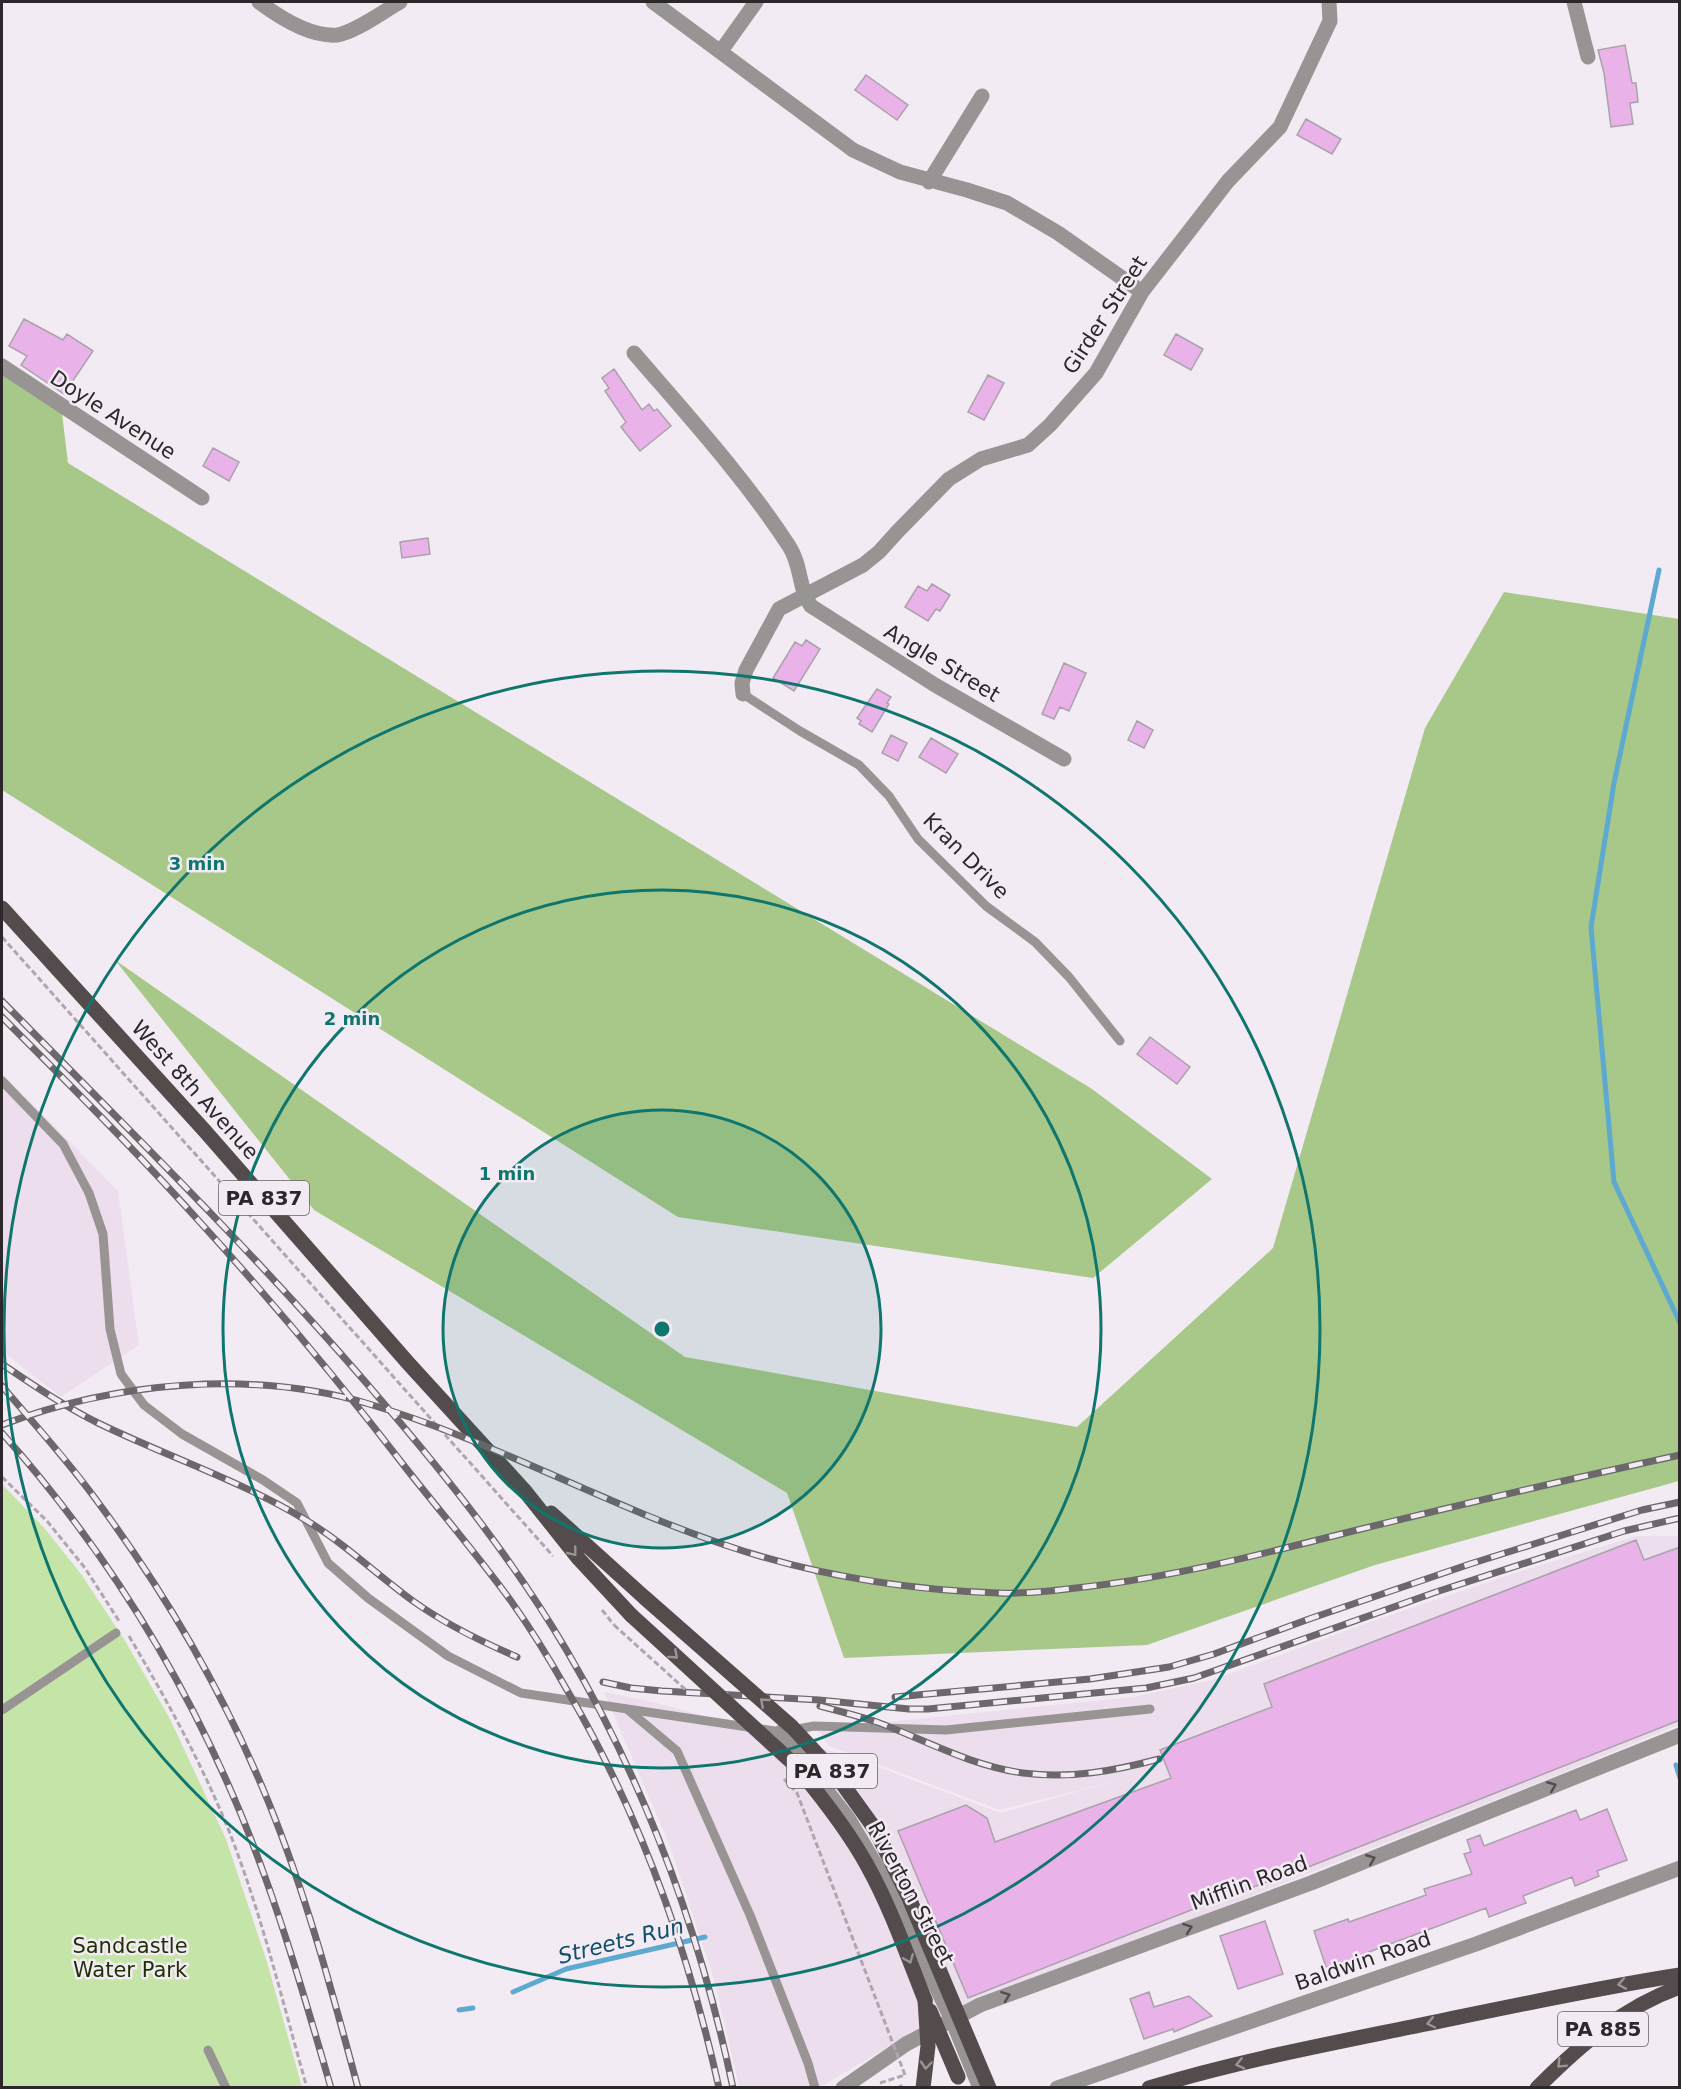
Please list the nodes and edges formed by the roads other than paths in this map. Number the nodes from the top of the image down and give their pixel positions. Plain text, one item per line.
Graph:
1 (259, 2) edge
2 (400, 2) edge
3 (653, 2) edge
4 (756, 2) edge
5 (1329, 2) edge
6 (1574, 2) edge
7 (721, 51) junction
8 (1588, 57) dead end
9 (982, 96) dead end
10 (929, 182) junction
11 (1142, 291) junction
12 (634, 353) dead end
13 (2, 366) edge
14 (202, 498) dead end
15 (804, 595) junction
16 (743, 694) joint
17 (1064, 759) dead end
18 (2, 908) edge
19 (1120, 1041) dead end
20 (2, 1081) edge
21 (524, 1490) junction
22 (116, 1633) dead end
23 (625, 1707) junction
24 (1150, 1709) dead end
25 (2, 1710) edge
26 (781, 1732) junction
27 (1680, 1735) edge
28 (1680, 1868) edge
29 (1680, 1975) edge
30 (1680, 1987) edge
31 (925, 2000) junction
32 (952, 2020) junction
33 (208, 2049) dead end
34 (960, 2084) edge
35 (226, 2088) edge
36 (815, 2088) edge
37 (843, 2088) edge
38 (923, 2088) edge
39 (980, 2088) edge
40 (989, 2088) edge
41 (1058, 2088) edge
42 (1149, 2088) edge
43 (1537, 2088) edge

1 - 2 street
3 - 7 street
4 - 7 street
5 - 11 street, Girder Street
6 - 8 street
7 - 10 street
9 - 10 street
10 - 11 street
11 - 15 street, Girder Street
12 - 15 street
13 - 14 street, Doyle Avenue
15 - 16 street
15 - 17 street, Angle Street
16 - 19 lane, Kran Drive
18 - 21 main road, West 8th Avenue / PA 837
20 - 23 lane
21 -> 31 main road, PA 837, bridge
40 -> 21 main road, PA 837, bridge
22 - 25 lane
23 - 26 lane
23 - 36 lane
24 - 26 lane
26 - 32 street, Riverton Street
32 -> 27 street, Mifflin Road
28 - 41 street, Baldwin Road
29 -> 42 main road
30 -> 43 main road, PA 885
31 - 34 main road, bridge
31 -> 38 main road, PA 837, bridge
32 - 37 street, Mifflin Road
32 - 39 street, Riverton Street
33 - 35 lane

